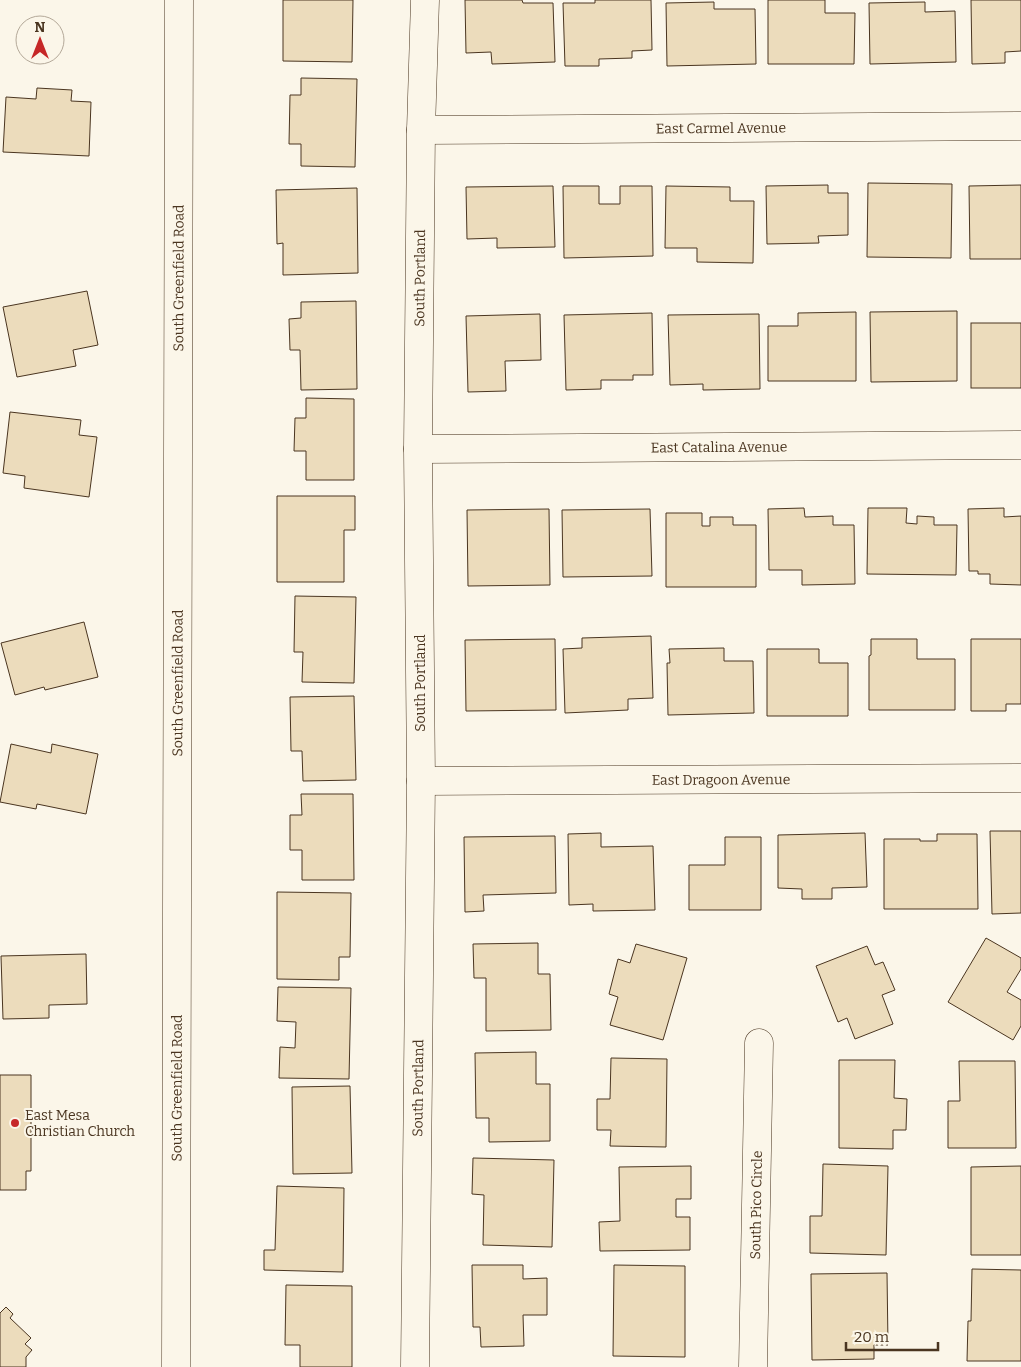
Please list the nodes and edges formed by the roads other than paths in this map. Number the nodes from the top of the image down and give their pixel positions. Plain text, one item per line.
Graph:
1 (179, 0) edge
2 (425, 0) edge
3 (1021, 126) edge
4 (421, 130) junction
5 (1021, 445) edge
6 (418, 450) junction
7 (1021, 778) edge
8 (421, 781) junction
9 (760, 1043) dead end
10 (176, 1367) edge
11 (415, 1367) edge
12 (753, 1367) edge

1 - 10 street, South Greenfield Road
2 - 4 street, South Portland
3 - 4 street, East Carmel Avenue
4 - 6 street, South Portland
5 - 6 street, East Catalina Avenue
6 - 8 street, South Portland
7 - 8 street, East Dragoon Avenue
8 - 11 street, South Portland
9 - 12 street, South Pico Circle

